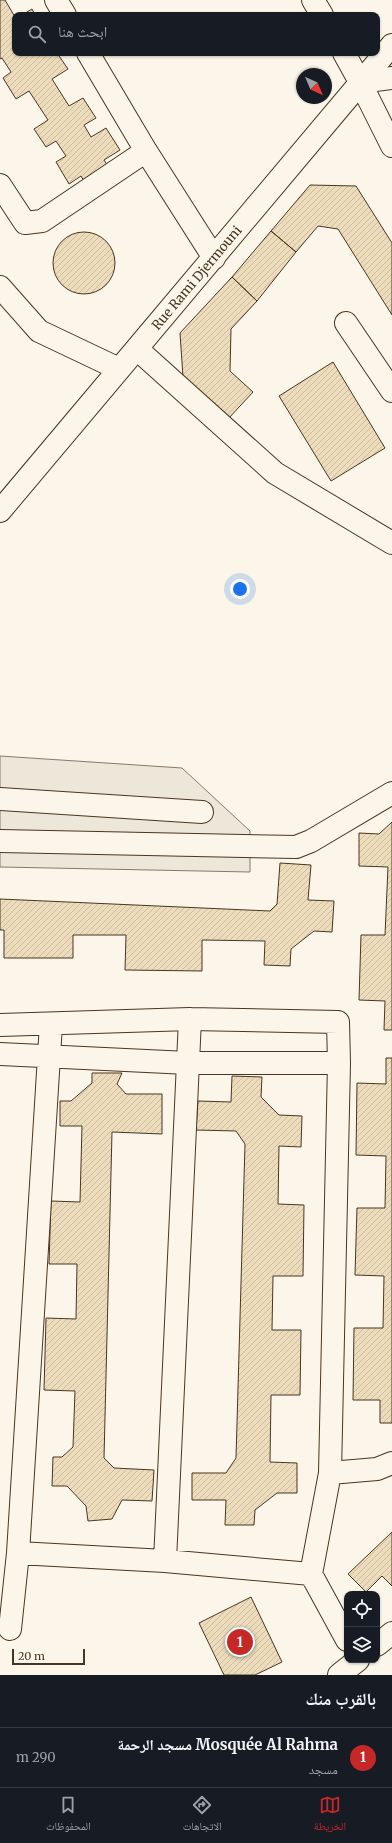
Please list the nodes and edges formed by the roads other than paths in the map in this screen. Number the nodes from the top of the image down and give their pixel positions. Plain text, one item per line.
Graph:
1 (56, 0) edge
2 (313, 0) edge
3 (63, 12) edge
4 (320, 12) edge
5 (392, 45) edge
6 (90, 56) edge
7 (346, 56) edge
8 (392, 78) edge
9 (360, 82) junction
10 (392, 146) edge
11 (146, 151) junction
12 (0, 185) edge
13 (214, 258) junction
14 (0, 287) edge
15 (346, 323) dead end
16 (137, 349) junction
17 (120, 369) junction
18 (392, 391) edge
19 (0, 511) edge
20 (392, 543) edge
21 (392, 793) edge
22 (0, 799) edge
23 (202, 812) dead end
24 (0, 841) edge
25 (190, 1019) junction
26 (51, 1024) junction
27 (0, 1025) edge
28 (0, 1054) edge
29 (49, 1055) junction
30 (188, 1063) junction
31 (339, 1063) junction
32 (392, 1463) edge
33 (330, 1473) junction
34 (18, 1553) junction
35 (165, 1561) junction
36 (311, 1574) junction
37 (10, 1629) dead end
38 (392, 1633) edge
39 (344, 1634) edge
40 (380, 1643) edge
41 (354, 1663) edge
42 (339, 1675) edge

1 - 3 street
2 - 4 street
5 - 9 street, Rue Rami Djermouni
6 - 11 street
7 - 9 street
8 - 9 street
9 - 10 street
9 - 13 street, Rue Rami Djermouni
11 - 12 street
11 - 13 street
13 - 16 street, Rue Rami Djermouni
14 - 17 street
15 - 18 street
16 - 17 street, Rue Rami Djermouni
16 - 20 street
17 - 19 street, Rue Rami Djermouni
21 - 24 street
22 - 23 street
25 - 26 street
25 - 30 street
25 - 31 street
26 - 27 street
26 - 29 street
28 - 29 street
29 - 30 street
29 - 34 street
30 - 31 street
30 - 35 street
31 - 33 street
32 - 33 street
33 - 36 street
34 - 35 street
34 - 37 street
35 - 36 street
36 - 39 street
38 - 40 street
41 - 42 street

